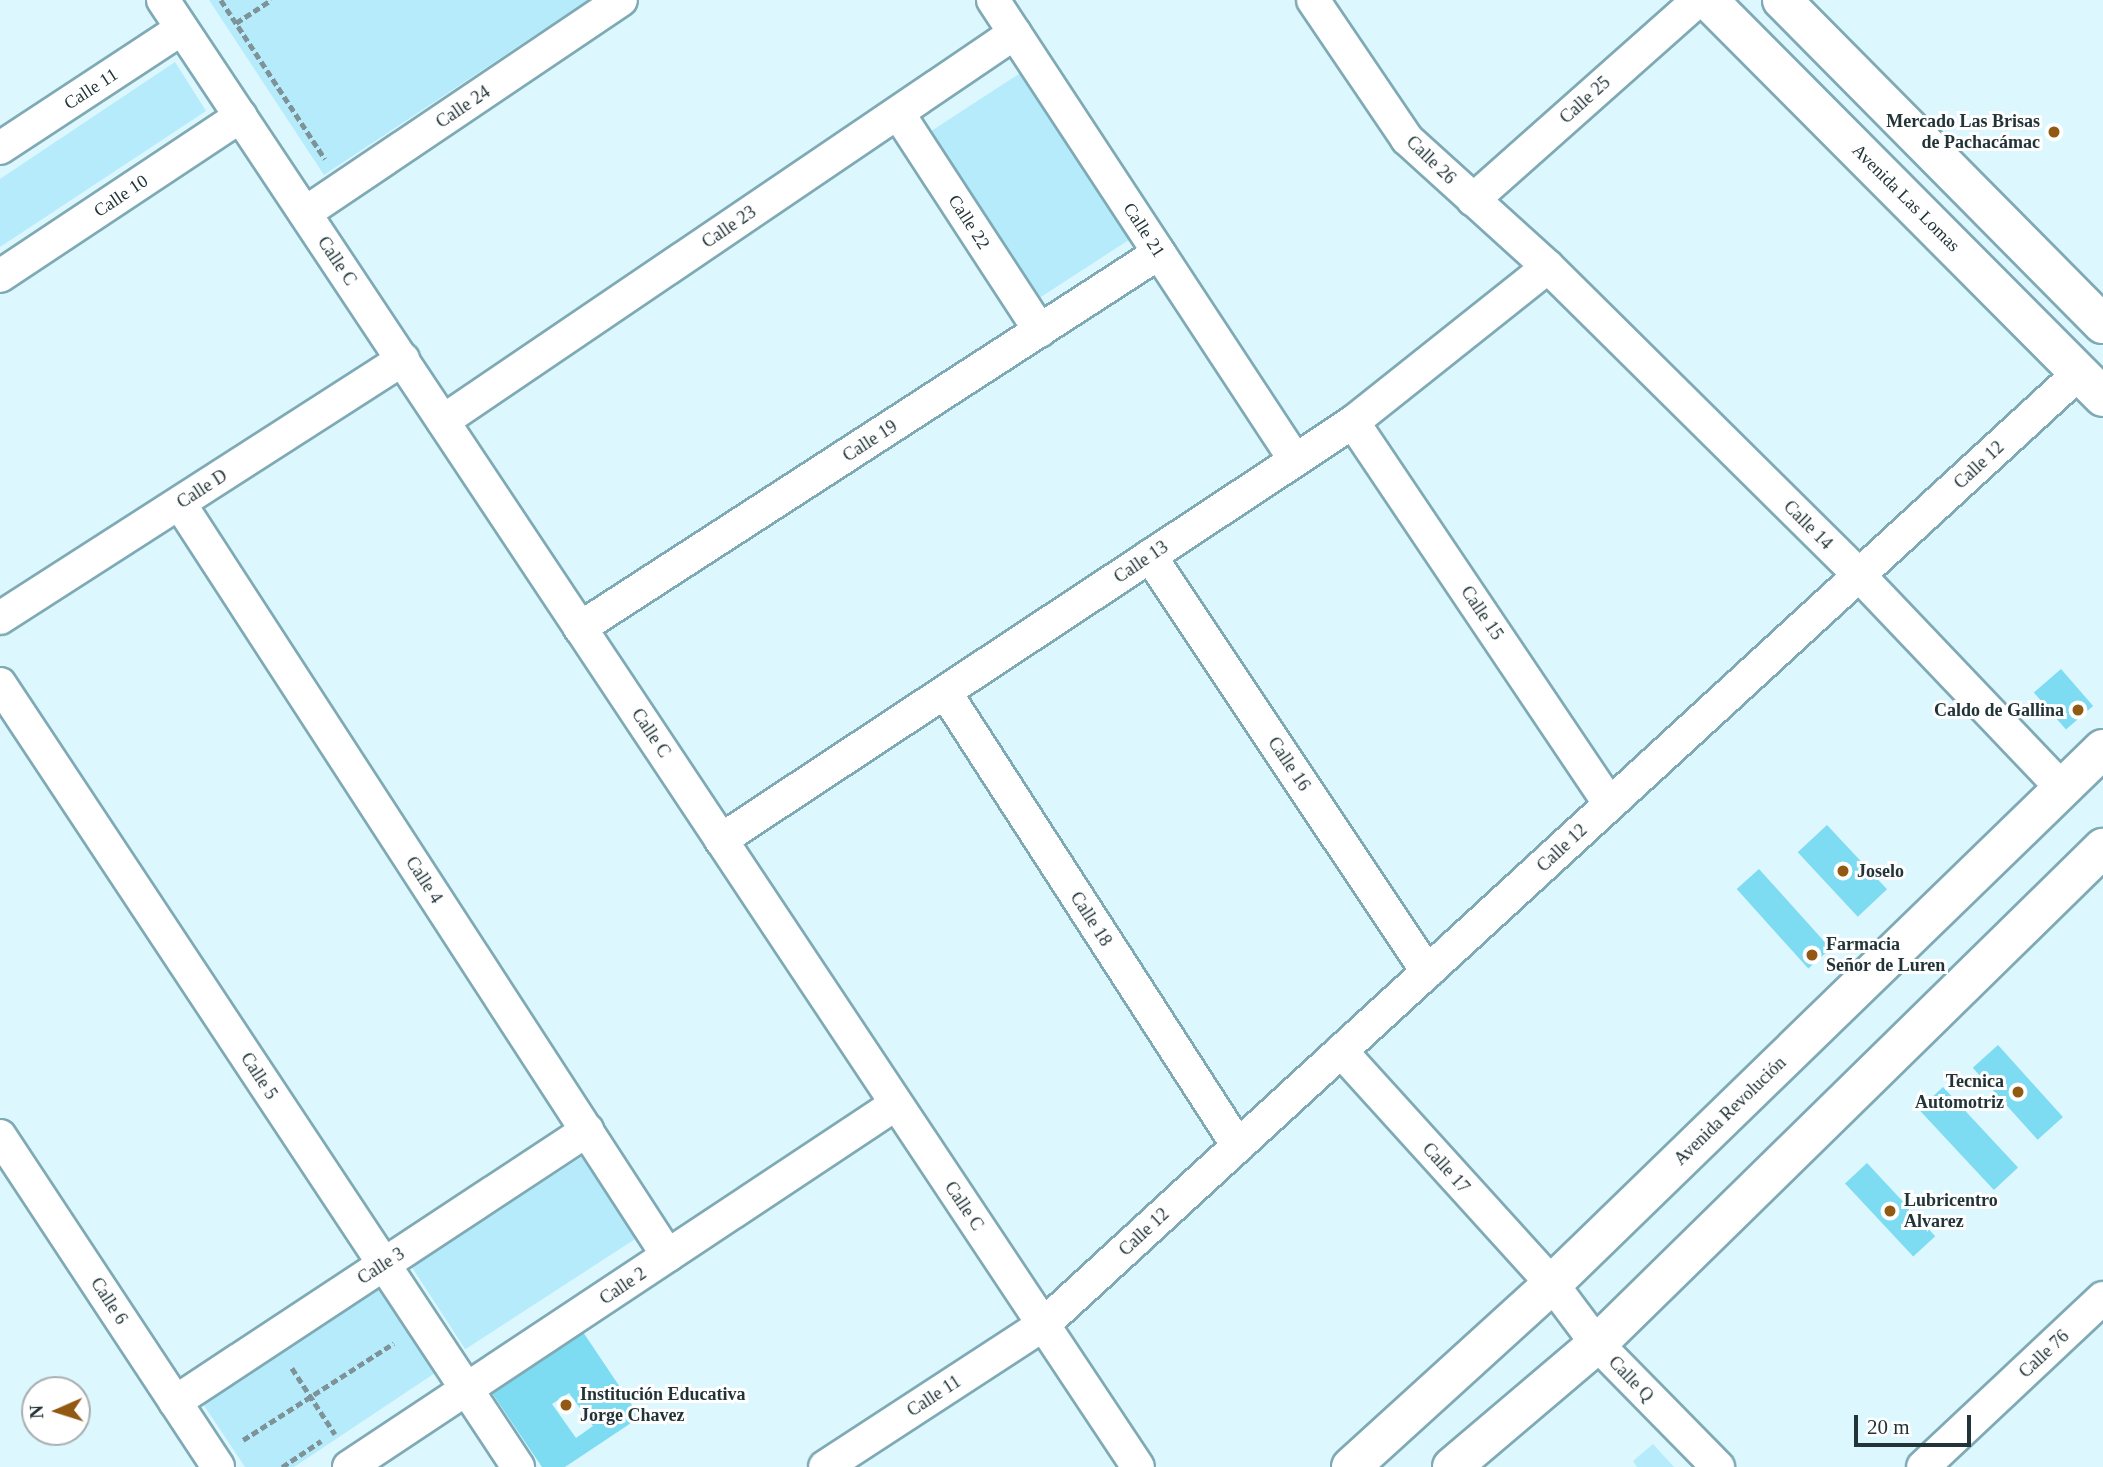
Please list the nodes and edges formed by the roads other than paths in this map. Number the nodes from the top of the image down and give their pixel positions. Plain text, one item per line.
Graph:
1 (163, 0) edge
2 (621, 0) edge
3 (993, 0) edge
4 (1313, 0) edge
5 (1698, 0) edge
6 (1709, 0) edge
7 (1782, 0) edge
8 (181, 29) junction
9 (1015, 33) junction
10 (898, 113) junction
11 (241, 116) junction
12 (0, 148) edge
13 (1473, 200) junction
14 (305, 213) junction
15 (1159, 253) junction
16 (1548, 267) junction
17 (0, 276) edge
18 (2103, 324) edge
19 (1040, 331) junction
20 (402, 359) junction
21 (2092, 385) edge
22 (443, 421) junction
23 (1353, 422) junction
24 (1295, 460) junction
25 (180, 504) junction
26 (1150, 556) junction
27 (1859, 575) junction
28 (0, 618) edge
29 (580, 628) junction
30 (0, 684) edge
31 (945, 692) junction
32 (2103, 749) edge
33 (2062, 788) junction
34 (1610, 804) junction
35 (721, 840) junction
36 (2103, 848) edge
37 (1427, 972) junction
38 (1341, 1051) junction
39 (896, 1104) junction
40 (587, 1130) junction
41 (0, 1136) edge
42 (1238, 1146) junction
43 (668, 1256) junction
44 (384, 1264) junction
45 (1552, 1284) junction
46 (2103, 1298) edge
47 (1043, 1325) junction
48 (1597, 1344) junction
49 (466, 1390) junction
50 (175, 1402) junction
51 (227, 1456) edge
52 (352, 1465) edge
53 (517, 1467) edge
54 (825, 1467) edge
55 (1138, 1467) edge
56 (1351, 1467) edge
57 (1452, 1467) edge
58 (1718, 1467) edge
59 (1923, 1467) edge

1 - 8 street, Calle C
2 - 14 street, Calle 24
3 - 9 street, Calle 21
4 - 13 street, Calle 26
5 - 13 street, Calle 25
6 - 21 street, Avenida Las Lomas
7 - 18 street
8 - 11 street, Calle C
8 - 12 street, Calle 11
9 - 10 street, Calle 23
9 - 15 street, Calle 21
10 - 19 street, Calle 22
10 - 22 street, Calle 23
11 - 14 street, Calle C
11 - 17 street, Calle 10
13 - 16 street, Calle 26
14 - 20 street, Calle C
15 - 19 street, Calle 19
15 - 24 street, Calle 21
16 - 23 street, Calle 13
16 - 27 street, Calle 14
19 - 29 street, Calle 19
20 - 22 street, Calle C
20 - 25 street, Calle D
21 - 27 street, Calle 12
22 - 29 street, Calle C
23 - 24 street, Calle 13
23 - 34 street, Calle 15
24 - 26 street, Calle 13
25 - 28 street, Calle D
25 - 40 street, Calle 4
26 - 31 street, Calle 13
26 - 37 street, Calle 16
27 - 33 street, Calle 14
27 - 34 street, Calle 12
29 - 35 street, Calle C
30 - 44 street, Calle 5
31 - 35 street, Calle 13
31 - 42 street, Calle 18
32 - 33 street, Avenida Revolución
33 - 45 street, Avenida Revolución
34 - 37 street, Calle 12
35 - 39 street, Calle C
36 - 48 street
37 - 38 street, Calle 12
38 - 42 street, Calle 12
38 - 45 street, Calle 17
39 - 43 street, Calle 2
39 - 47 street, Calle C
40 - 43 street, Calle 4
40 - 44 street, Calle 3
41 - 50 street, Calle 6
42 - 47 street, Calle 12
43 - 49 street, Calle 2
44 - 49 street, Calle 5
44 - 50 street, Calle 3
45 - 48 street, Calle Q
45 - 56 street, Avenida Revolución
46 - 59 street, Calle 76
47 - 54 street, Calle 11
47 - 55 street, Calle C
48 - 57 street
48 - 58 street, Calle Q
49 - 52 street, Calle 2
49 - 53 street, Calle 5
50 - 51 street, Calle 6

